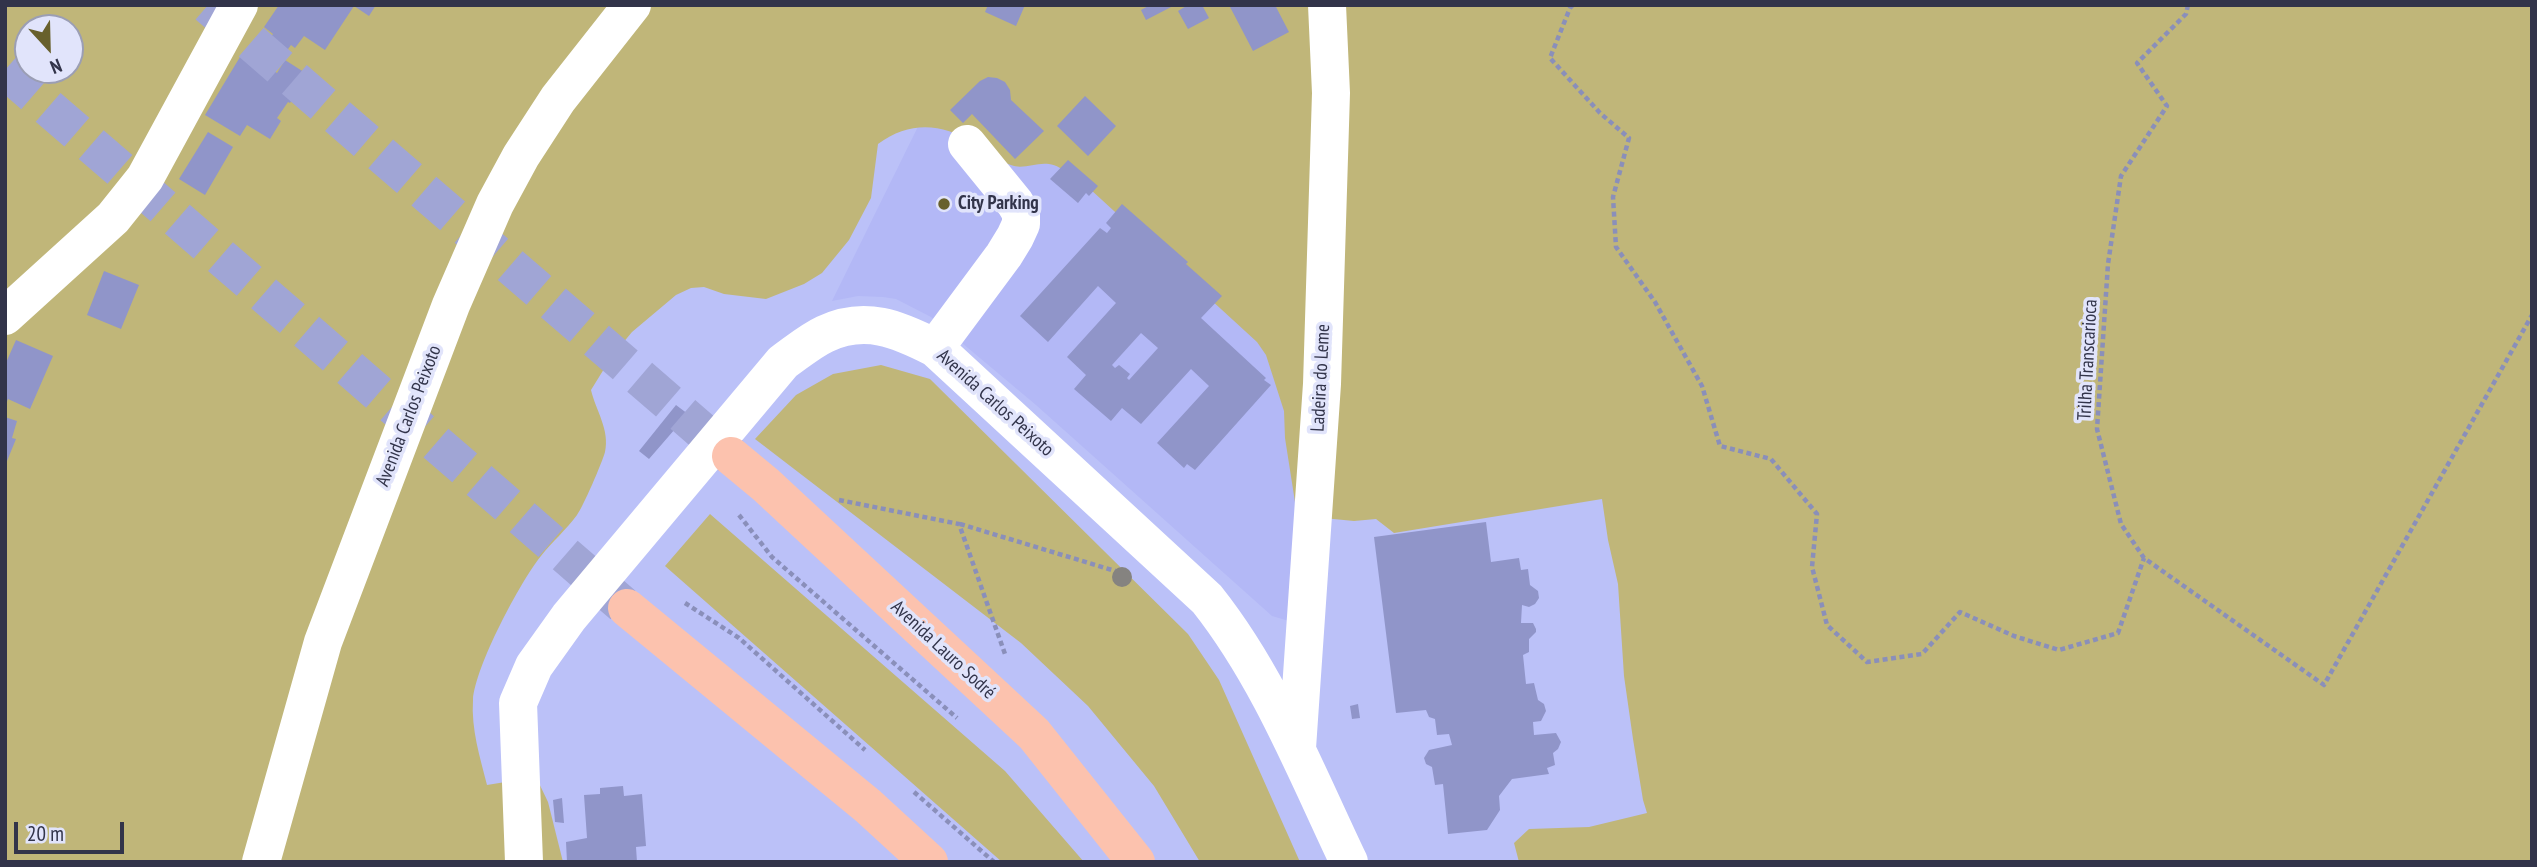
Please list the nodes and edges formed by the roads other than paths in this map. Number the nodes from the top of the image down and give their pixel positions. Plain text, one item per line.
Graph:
1 (239, 5) edge
2 (632, 5) edge
3 (1327, 5) edge
4 (967, 144) dead end
5 (5, 316) edge
6 (935, 348) junction
7 (731, 456) tunnel mouth
8 (627, 608) tunnel mouth
9 (1296, 750) junction
10 (868, 806) junction
11 (261, 862) edge
12 (524, 862) edge
13 (899, 862) edge
14 (929, 862) edge
15 (1136, 862) edge
16 (1349, 862) edge

1 - 5 street
2 - 11 street, Avenida Carlos Peixoto
3 - 9 street, Ladeira do Leme
4 - 6 street
6 - 9 street, Avenida Carlos Peixoto
6 - 12 street, Avenida Carlos Peixoto
7 - 15 highway, Avenida Lauro Sodré
8 - 10 highway
9 - 16 street, Avenida Carlos Peixoto
10 - 13 street
10 - 14 highway

